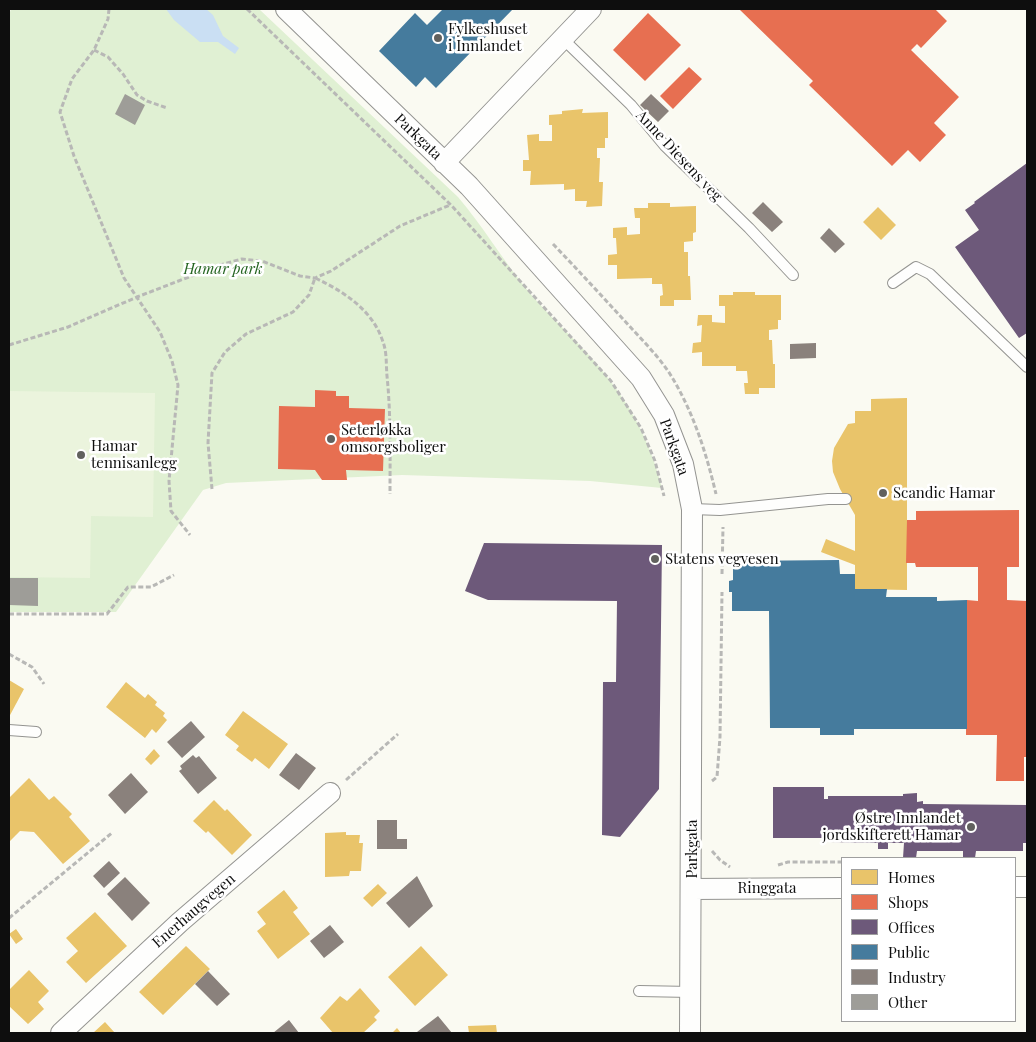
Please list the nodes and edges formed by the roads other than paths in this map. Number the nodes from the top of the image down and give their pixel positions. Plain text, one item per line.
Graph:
1 (286, 9) edge
2 (591, 9) edge
3 (562, 39) junction
4 (444, 163) junction
5 (793, 275) dead end
6 (893, 283) dead end
7 (1027, 367) edge
8 (846, 499) dead end
9 (692, 508) junction
10 (9, 730) edge
11 (36, 732) dead end
12 (330, 793) road end
13 (841, 888) edge
14 (692, 889) junction
15 (640, 991) dead end
16 (691, 992) junction
17 (62, 1033) edge
18 (690, 1033) edge

1 - 4 street, Parkgata
2 - 3 street
3 - 4 street
3 - 5 lane, Anne Diesens veg
4 - 9 street, Parkgata
6 - 7 lane
8 - 9 lane
9 - 14 street, Parkgata
10 - 11 lane
12 - 17 street, Enerhaugvegen
13 - 14 street, Ringgata
14 - 16 street, Parkgata
15 - 16 lane
16 - 18 street, Parkgata

